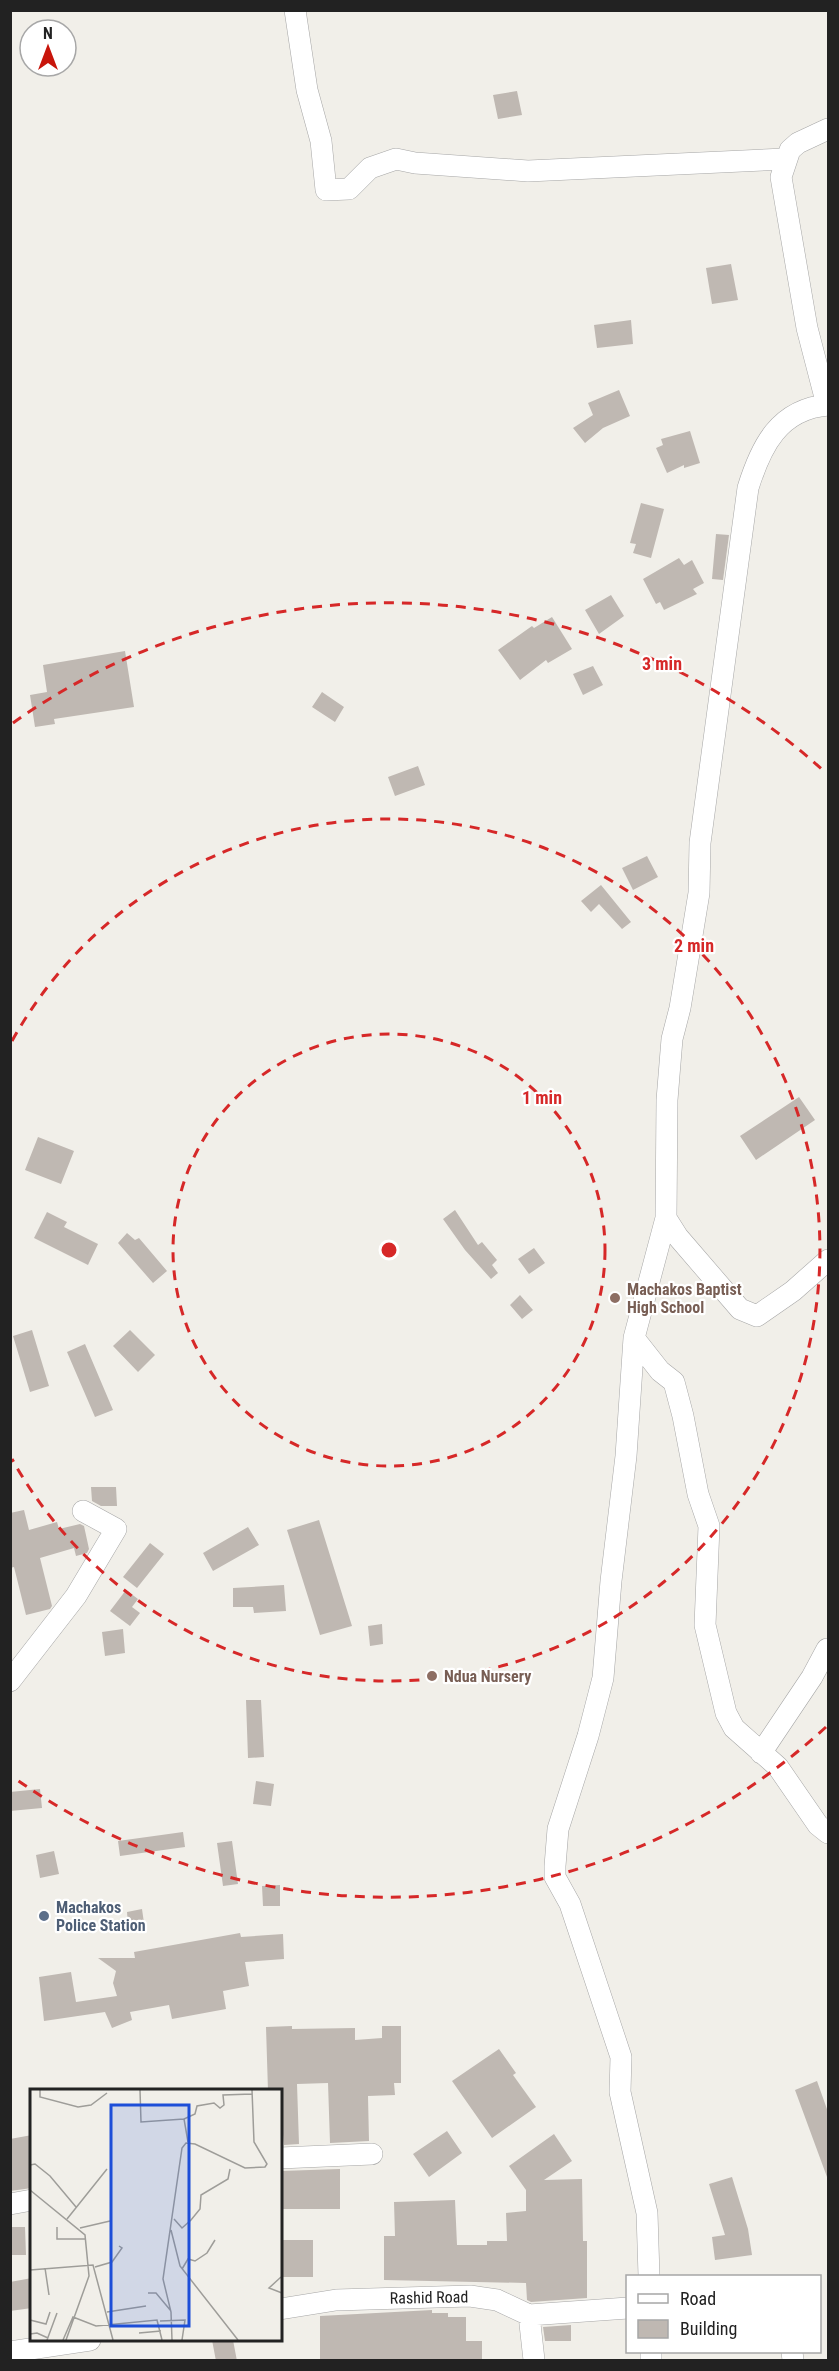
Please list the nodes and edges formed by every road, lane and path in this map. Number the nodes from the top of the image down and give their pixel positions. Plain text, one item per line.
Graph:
1 (295, 10) edge
2 (828, 129) edge
3 (785, 159) junction
4 (827, 405) edge
5 (666, 1218) junction
6 (828, 1260) edge
7 (634, 1338) junction
8 (83, 1511) dead end
9 (828, 1650) edge
10 (10, 1681) edge
11 (760, 1753) junction
12 (828, 1833) edge
13 (372, 2154) dead end
14 (282, 2158) edge
15 (30, 2200) edge
16 (10, 2204) edge
17 (649, 2275) edge
18 (282, 2308) edge
19 (626, 2308) edge
20 (529, 2315) junction
21 (83, 2341) edge
22 (10, 2352) edge
23 (534, 2361) edge

1 - 3 street
2 - 3 street
3 - 4 street
4 - 5 street
5 - 6 street
5 - 7 street
7 - 11 street
7 - 17 street
8 - 10 street
9 - 11 street
11 - 12 street
13 - 14 street
15 - 16 street
18 - 20 street, Rashid Road
19 - 20 street
20 - 23 street
21 - 22 street

